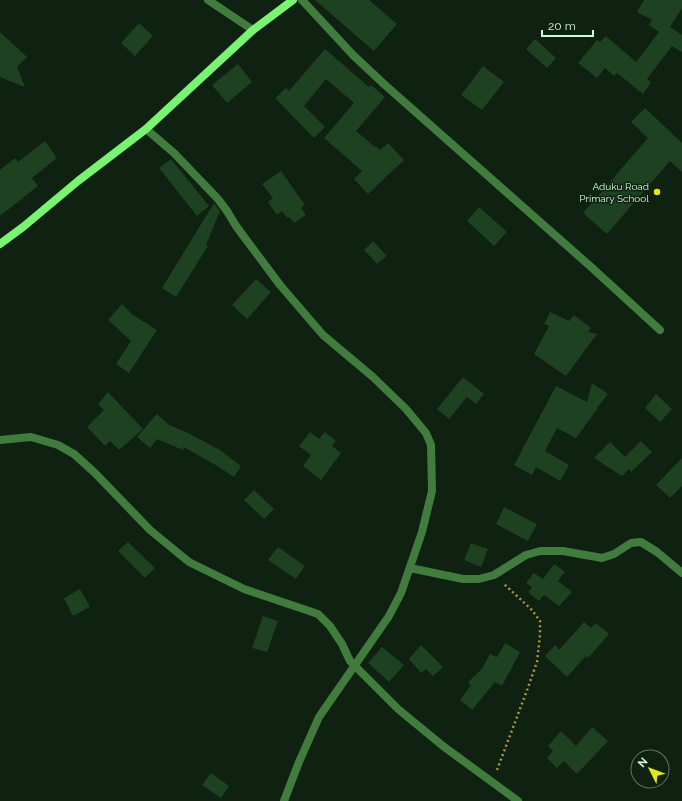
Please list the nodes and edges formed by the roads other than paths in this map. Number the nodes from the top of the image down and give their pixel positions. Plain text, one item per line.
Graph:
1 (208, 0) edge
2 (293, 0) edge
3 (302, 0) edge
4 (253, 30) junction
5 (146, 129) junction
6 (0, 244) edge
7 (660, 330) dead end
8 (0, 440) edge
9 (410, 568) junction
10 (682, 573) edge
11 (354, 666) junction
12 (284, 801) edge
13 (518, 801) edge

1 - 4 street
2 - 4 street
3 - 7 street
4 - 5 street
5 - 6 street
5 - 9 street
8 - 11 street
9 - 10 street
9 - 11 street
11 - 12 street
11 - 13 street

